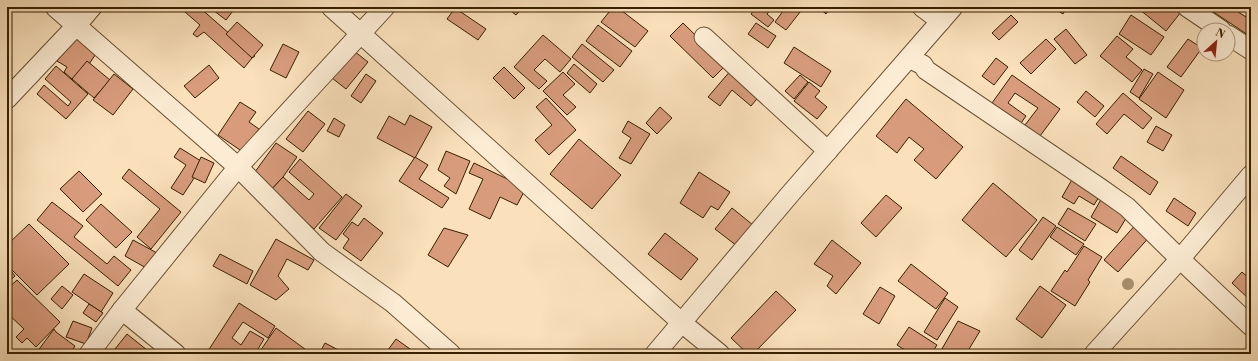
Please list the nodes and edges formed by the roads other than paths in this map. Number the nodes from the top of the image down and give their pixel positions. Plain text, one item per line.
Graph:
1 (55, 7) edge
2 (92, 7) edge
3 (331, 7) edge
4 (385, 7) edge
5 (922, 7) edge
6 (953, 7) edge
7 (1187, 7) edge
8 (941, 22) junction
9 (1209, 22) edge
10 (76, 26) junction
11 (362, 33) junction
12 (704, 37) dead end
13 (1236, 40) edge
14 (1251, 50) edge
15 (909, 58) junction
16 (7, 99) edge
17 (828, 151) junction
18 (238, 167) junction
19 (1251, 175) edge
20 (1245, 187) edge
21 (1180, 259) junction
22 (122, 310) junction
23 (682, 323) junction
24 (1251, 326) edge
25 (89, 354) edge
26 (176, 354) edge
27 (451, 354) edge
28 (655, 354) edge
29 (720, 354) edge
30 (1094, 354) edge

1 - 10 street
2 - 10 street
3 - 11 street
4 - 11 street
5 - 8 street
6 - 8 street
7 - 9 street
8 - 15 street
10 - 16 street
10 - 18 street
11 - 18 street
11 - 23 street
12 - 17 street
13 - 14 street
15 - 17 street
15 - 21 street
17 - 23 street
18 - 22 street
18 - 27 street
19 - 20 street
20 - 21 street
21 - 24 street
21 - 30 street
22 - 25 street
22 - 26 street
23 - 28 street
23 - 29 street

